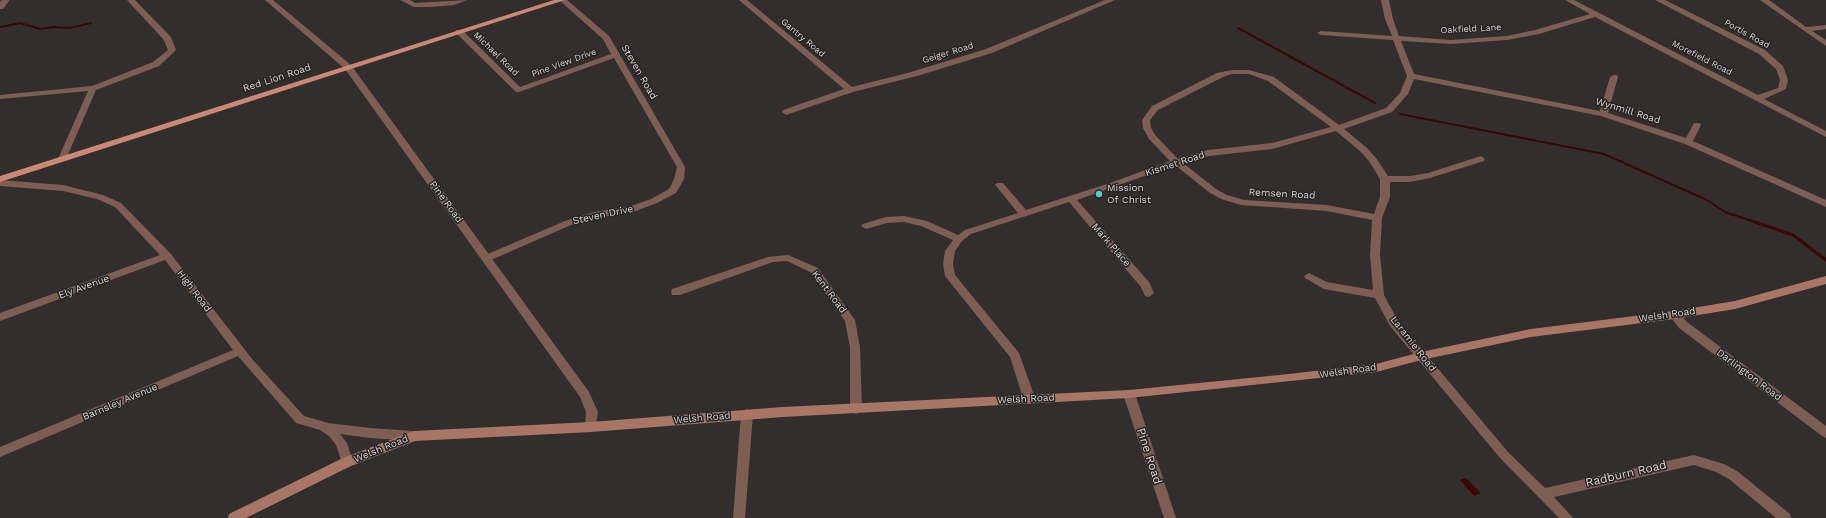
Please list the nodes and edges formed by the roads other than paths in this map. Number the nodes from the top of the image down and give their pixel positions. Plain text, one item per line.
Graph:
1 (6, 0) edge
2 (131, 0) edge
3 (269, 0) edge
4 (404, 0) edge
5 (463, 0) edge
6 (562, 0) edge
7 (743, 0) edge
8 (1111, 0) edge
9 (1385, 0) edge
10 (1569, 0) edge
11 (1659, 0) edge
12 (1764, 0) edge
13 (0, 8) edge
14 (1596, 14) junction
15 (1826, 27) edge
16 (1805, 29) junction
17 (459, 32) junction
18 (1321, 33) dead end
19 (1395, 38) junction
20 (1826, 44) edge
21 (616, 55) junction
22 (348, 67) junction
23 (1411, 76) junction
24 (1614, 77) dead end
25 (93, 88) junction
26 (519, 90) joint
27 (850, 90) junction
28 (0, 97) edge
29 (1758, 98) junction
30 (786, 112) dead end
31 (1603, 114) junction
32 (1697, 125) dead end
33 (1338, 128) junction
34 (1826, 134) edge
35 (1688, 142) junction
36 (62, 159) junction
37 (1481, 159) dead end
38 (1176, 162) junction
39 (681, 166) joint
40 (0, 179) edge
41 (1385, 179) junction
42 (0, 183) edge
43 (1000, 185) dead end
44 (1071, 199) junction
45 (1826, 204) edge
46 (1023, 213) junction
47 (1377, 218) junction
48 (866, 226) dead end
49 (959, 239) junction
50 (168, 256) junction
51 (487, 258) junction
52 (1309, 276) dead end
53 (1826, 280) edge
54 (676, 292) dead end
55 (1149, 293) dead end
56 (1379, 295) junction
57 (1674, 315) junction
58 (0, 317) edge
59 (240, 351) junction
60 (1421, 356) junction
61 (1129, 394) junction
62 (1029, 398) junction
63 (856, 409) junction
64 (747, 414) junction
65 (324, 426) junction
66 (591, 427) junction
67 (1826, 433) edge
68 (414, 436) junction
69 (0, 452) edge
70 (347, 462) junction
71 (1543, 494) junction
72 (234, 518) edge
73 (739, 518) edge
74 (1170, 518) edge
75 (1567, 518) edge
76 (1785, 518) edge

1 - 13 street
2 - 25 street
3 - 22 street, Pine Road
4 - 5 street
6 - 17 main road, Red Lion Road
6 - 21 street, Steven Road
7 - 27 street, Gantry Road
8 - 27 street, Geiger Road
9 - 19 street
10 - 14 street, Morefield Road
11 - 29 street, Portis Road
12 - 16 street
14 - 19 street, Oakfield Lane
14 - 29 street, Morefield Road
15 - 16 street
16 - 20 street
17 - 22 main road, Red Lion Road
17 - 26 street, Michael Road
18 - 19 street, Oakfield Lane
19 - 23 street
21 - 26 street, Pine View Drive
21 - 39 street, Steven Road
22 - 36 main road, Red Lion Road
22 - 51 street, Pine Road
23 - 31 street, Wynmill Road
23 - 33 street, Kismet Road
24 - 31 street
25 - 28 street
25 - 36 street
27 - 30 street, Geiger Road
29 - 34 street, Morefield Road
31 - 35 street, Wynmill Road
32 - 35 street
33 - 38 street, Kismet Road
33 - 38 street, Remsen Road
33 - 41 street
35 - 45 street, Wynmill Road
36 - 40 main road, Red Lion Road
37 - 41 street
38 - 44 street, Kismet Road
38 - 47 street, Remsen Road
39 - 51 street, Steven Drive
41 - 47 street, Laramie Road
42 - 50 street, High Road
43 - 46 street
44 - 46 street, Kismet Road
44 - 55 street, Mark Place
46 - 49 street, Kismet Road
47 - 56 street, Laramie Road
48 - 49 street
49 - 62 street
50 - 58 street, Ely Avenue
50 - 59 street, High Road
51 - 66 street, Pine Road
52 - 56 street
53 - 57 main road, Welsh Road
54 - 63 street, Kent Road
56 - 60 street, Laramie Road
57 - 60 main road, Welsh Road
57 - 67 street, Darlington Road
59 - 65 street, High Road
59 - 69 street, Barnsley Avenue
60 - 61 main road, Welsh Road
60 - 71 street, Laramie Road
61 - 62 main road, Welsh Road
61 - 74 street, Pine Road
62 - 63 main road, Welsh Road
63 - 64 main road, Welsh Road
64 - 66 main road, Welsh Road
64 - 73 street
65 - 68 street
65 - 70 street, High Road
66 - 68 main road, Welsh Road
68 - 70 main road, Welsh Road
70 - 72 main road, Welsh Road
71 - 75 street, Laramie Road
71 - 76 street, Radburn Road

